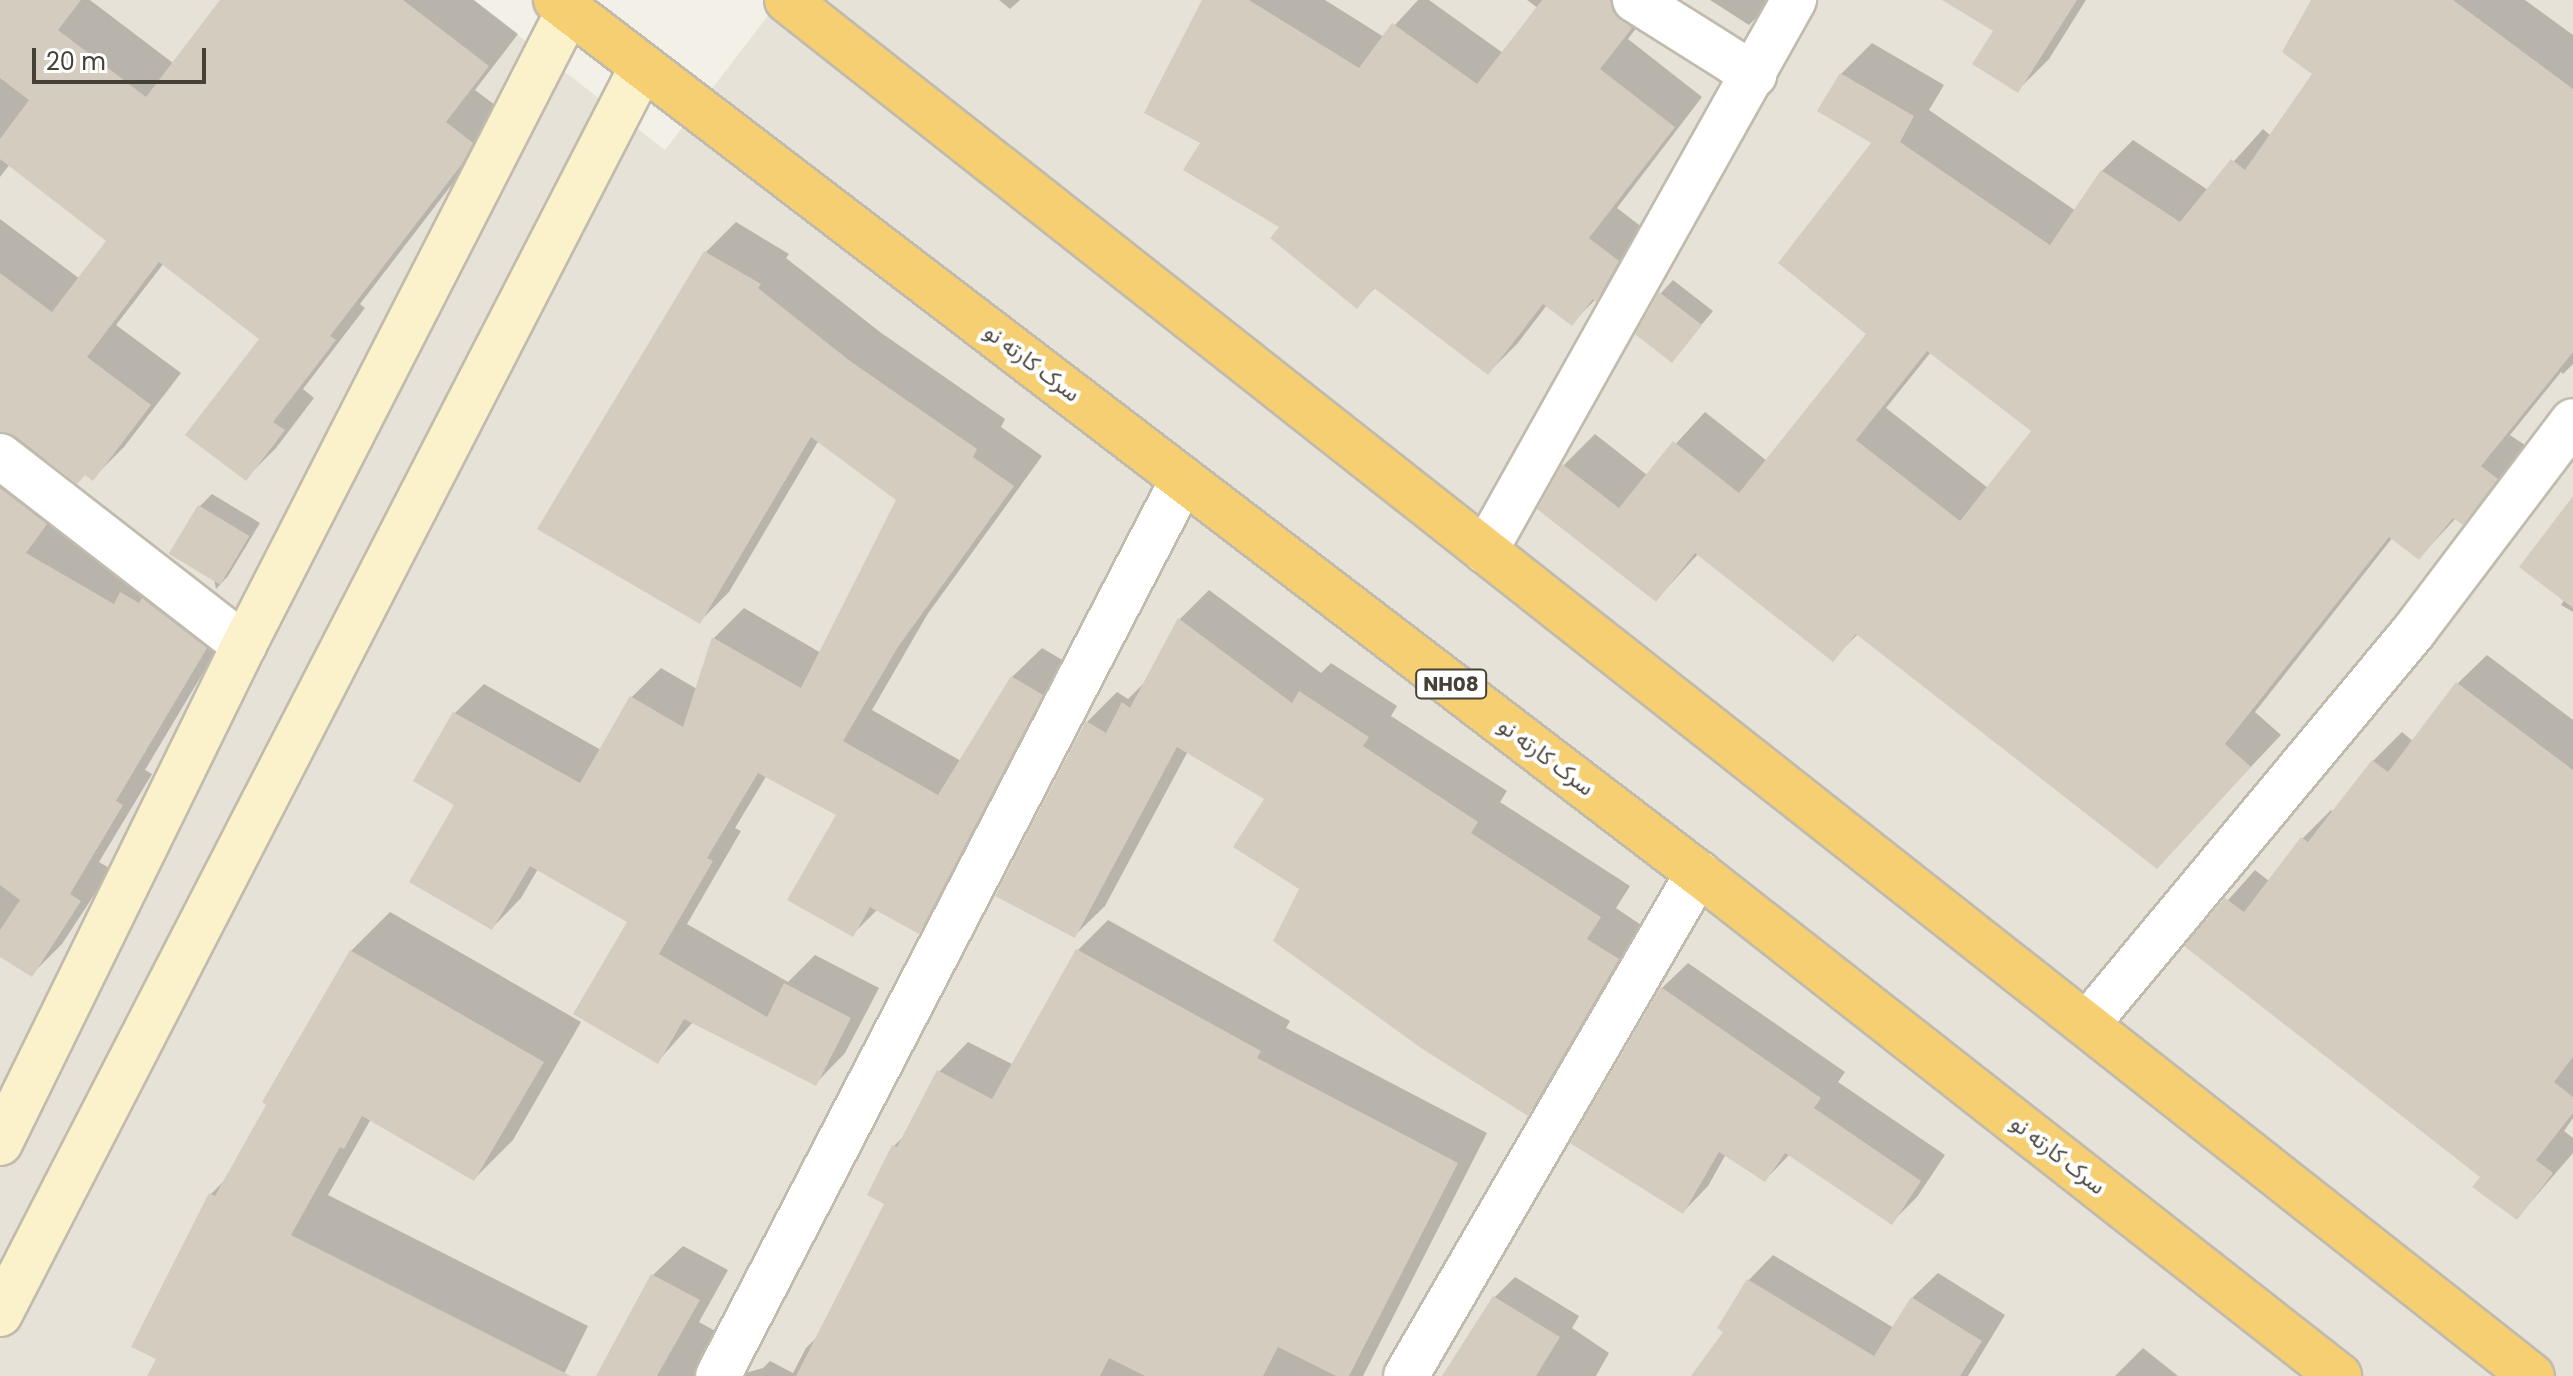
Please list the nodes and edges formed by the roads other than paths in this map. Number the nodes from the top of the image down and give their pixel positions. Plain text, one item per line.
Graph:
1 (787, 0) edge
2 (1635, 0) edge
3 (1794, 0) edge
4 (562, 5) edge
5 (642, 67) junction
6 (1754, 75) junction
7 (2573, 421) edge
8 (0, 456) edge
9 (1183, 479) junction
10 (1485, 551) junction
11 (244, 645) junction
12 (1698, 873) junction
13 (2088, 1023) junction
14 (0, 1143) edge
15 (0, 1314) edge
16 (718, 1376) edge
17 (1406, 1376) edge
18 (2339, 1376) edge
19 (2532, 1376) edge

1 - 10 highway
2 - 6 street
3 - 6 street
4 - 5 highway, سرک کارته نو / NH08
4 - 11 street
5 - 9 highway, سرک کارته نو / NH08
5 - 15 street
6 - 10 street
7 - 13 street
8 - 11 street
9 - 12 highway, سرک کارته نو / NH08
9 - 16 street
10 - 13 highway
11 - 14 street
12 - 17 street
12 - 18 highway, سرک کارته نو / NH08
13 - 19 highway

